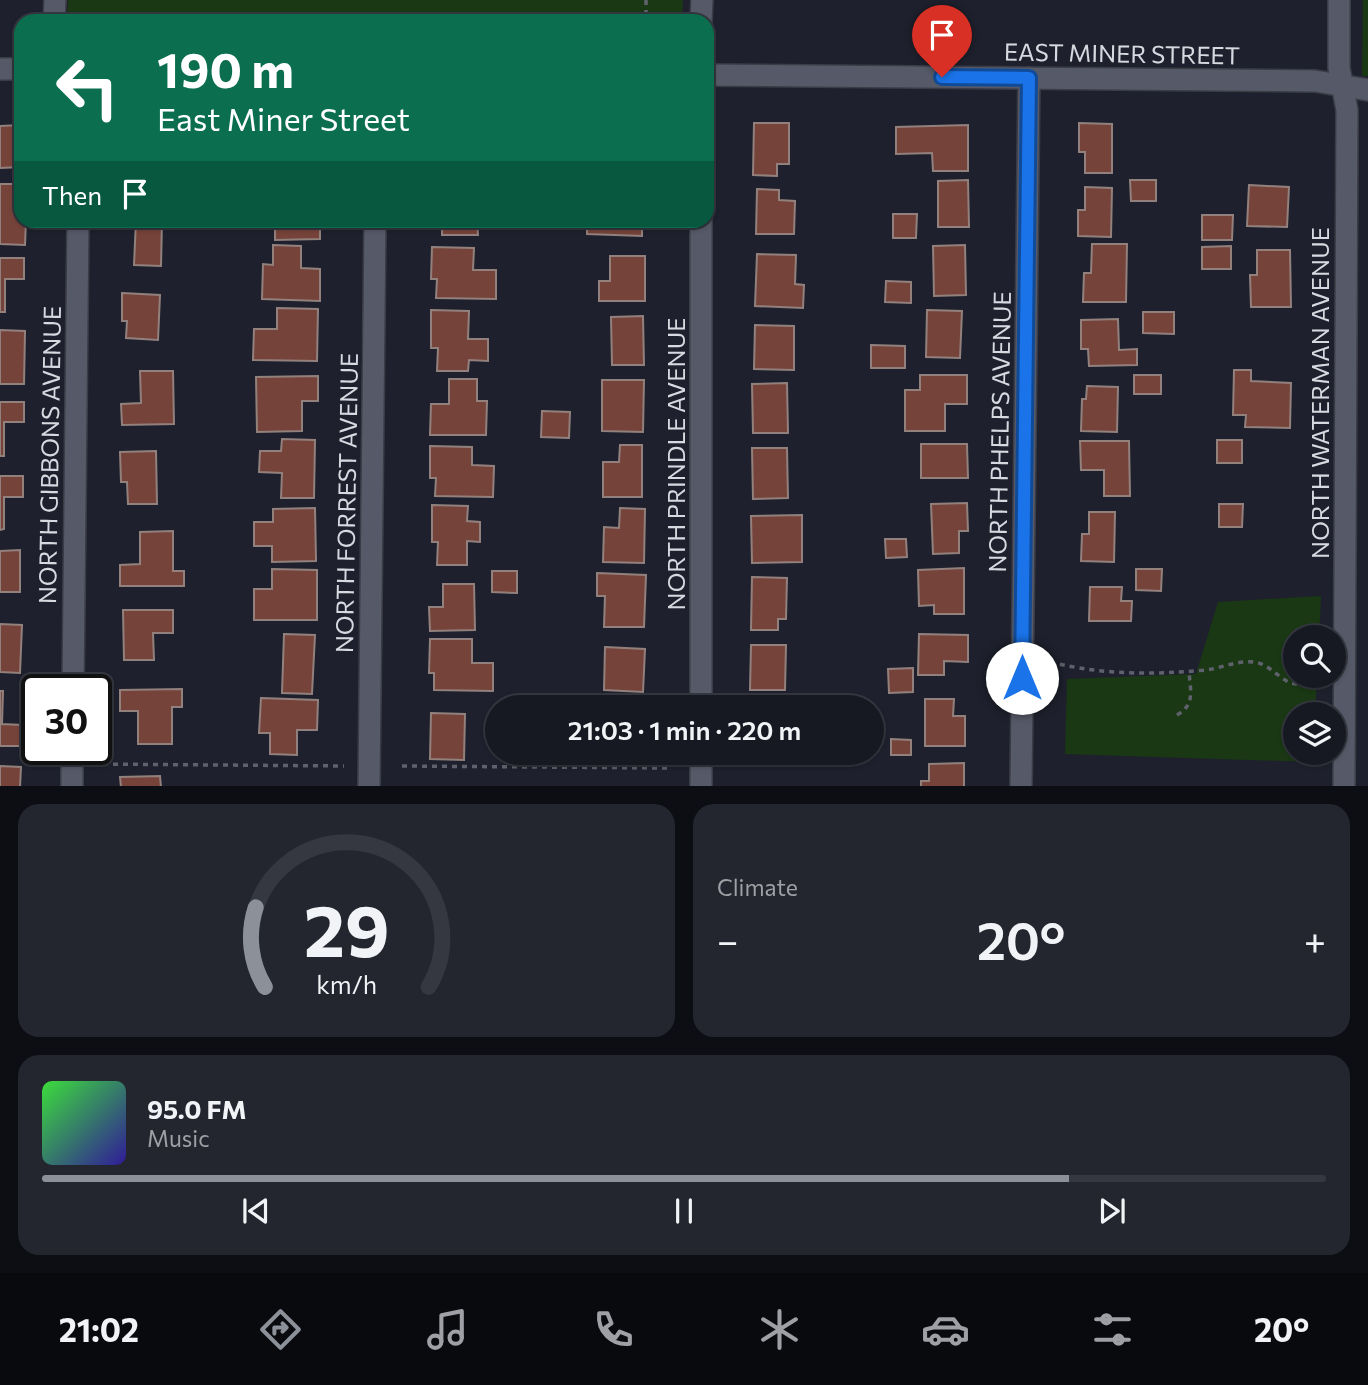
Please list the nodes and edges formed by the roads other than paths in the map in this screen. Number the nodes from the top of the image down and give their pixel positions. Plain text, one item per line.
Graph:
1 (1339, 0) edge
2 (714, 75) edge
3 (1029, 78) junction
4 (1342, 86) junction
5 (1368, 90) edge
6 (78, 228) edge
7 (375, 228) edge
8 (701, 228) edge
9 (73, 674) edge
10 (701, 695) edge
11 (72, 765) edge
12 (701, 765) edge
13 (72, 786) edge
14 (369, 786) edge
15 (701, 786) edge
16 (1021, 786) edge
17 (1344, 786) edge

1 - 4 street, NORTH WATERMAN AVENUE
2 - 3 street, EAST MINER STREET
3 - 4 street, EAST MINER STREET
3 - 16 street, NORTH PHELPS AVENUE
4 - 5 street, EAST MINER STREET
4 - 17 street, NORTH WATERMAN AVENUE
6 - 9 street, NORTH GIBBONS AVENUE
7 - 14 street, NORTH FORREST AVENUE
8 - 10 street, NORTH PRINDLE AVENUE
11 - 13 street
12 - 15 street

